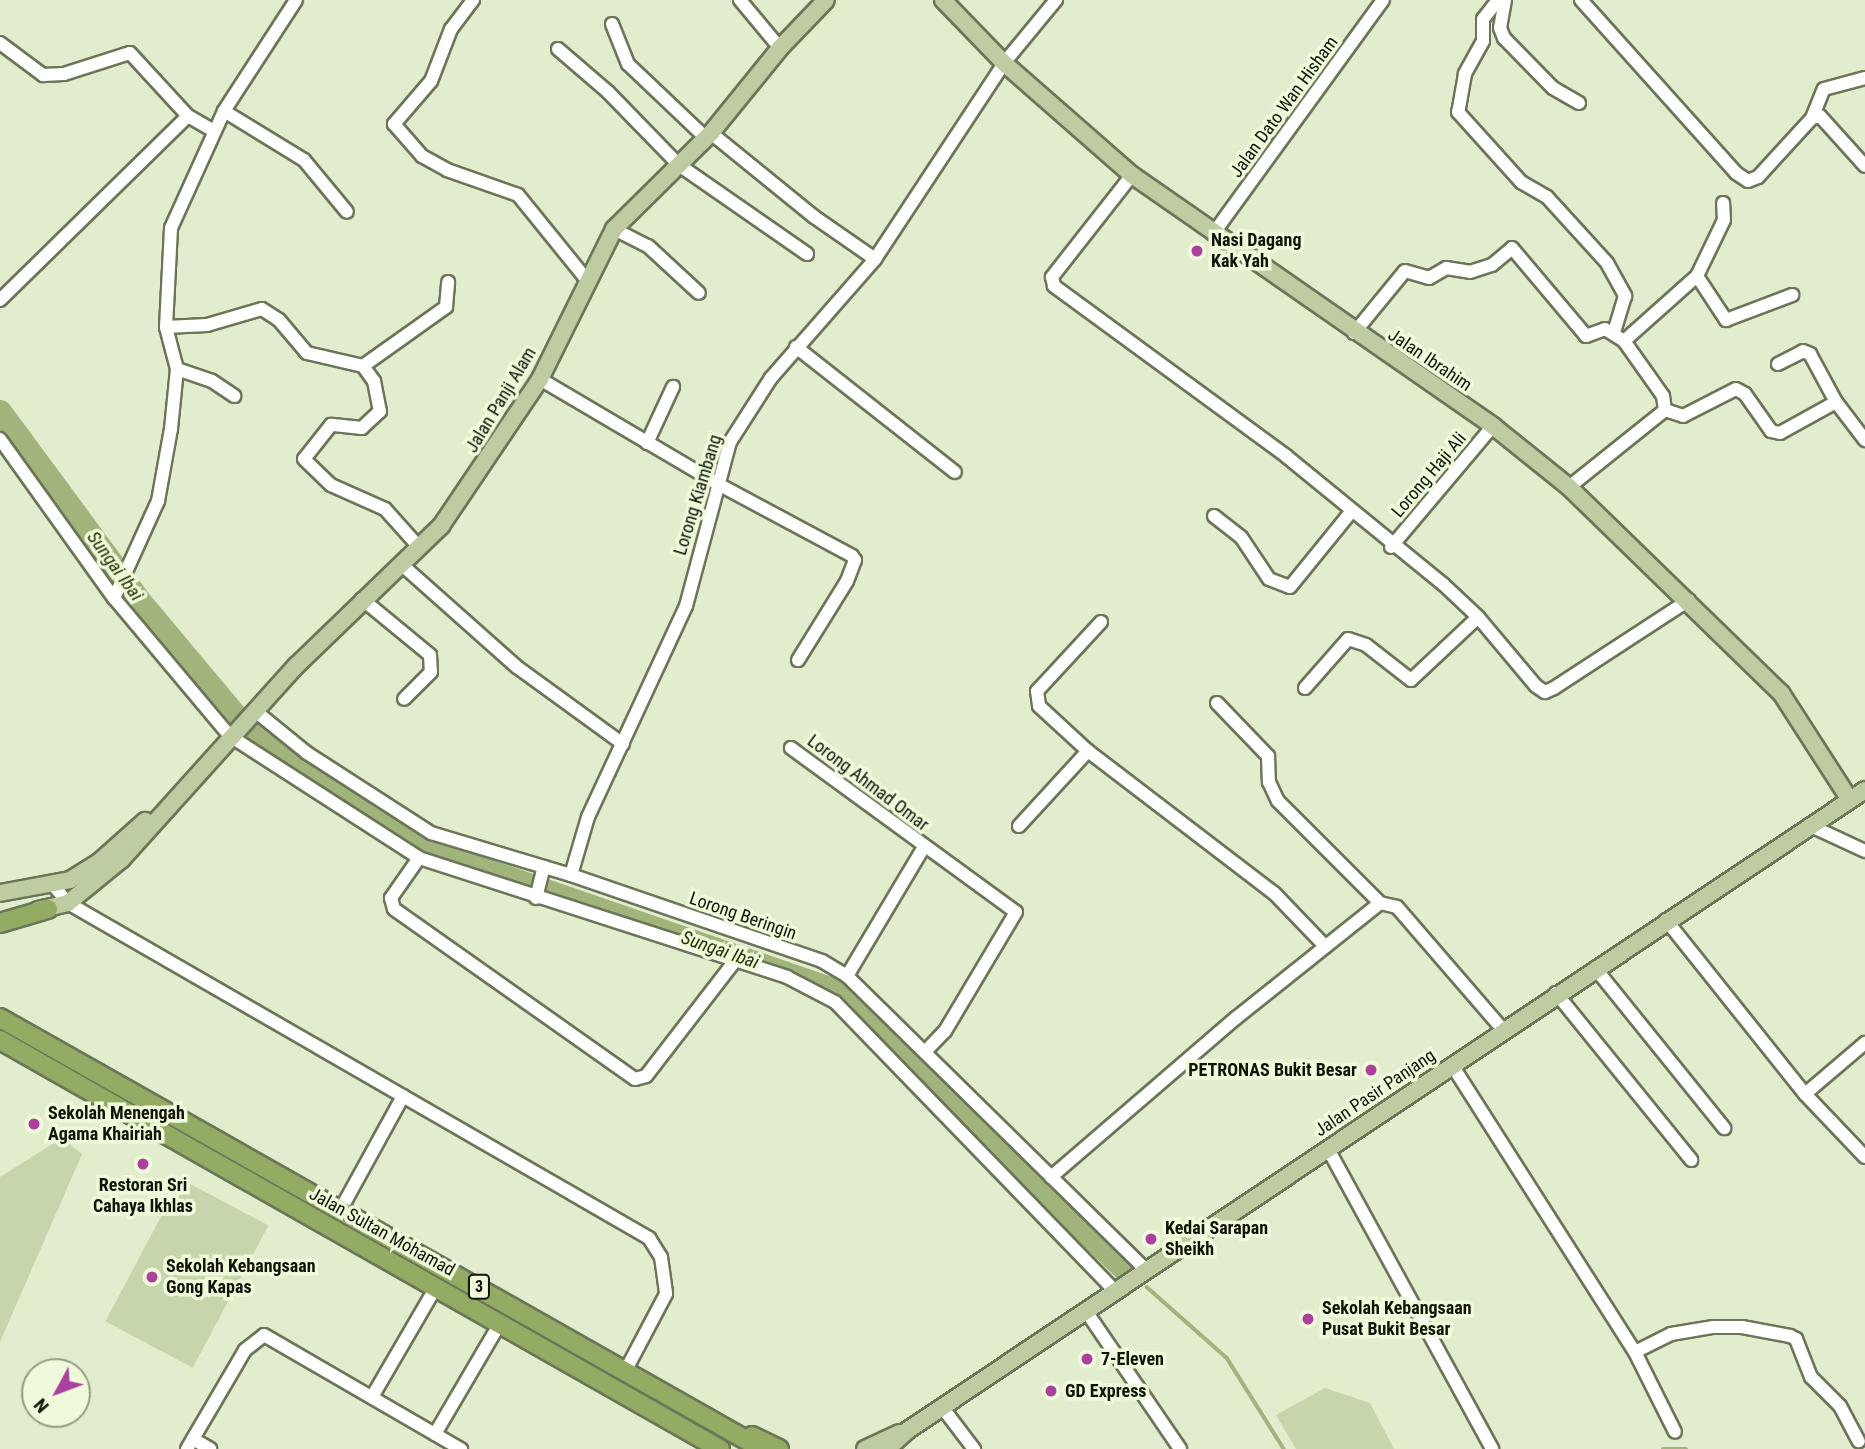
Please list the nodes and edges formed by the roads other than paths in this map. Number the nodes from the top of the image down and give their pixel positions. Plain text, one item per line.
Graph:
1 (296, 0) edge
2 (473, 0) edge
3 (740, 0) edge
4 (826, 0) edge
5 (943, 0) edge
6 (1056, 0) edge
7 (1383, 0) edge
8 (1498, 0) edge
9 (1505, 0) edge
10 (1581, 0) edge
11 (612, 23) dead end
12 (0, 43) edge
13 (780, 48) junction
14 (558, 49) dead end
15 (1003, 63) junction
16 (1865, 78) edge
17 (1579, 103) dead end
18 (224, 111) junction
19 (188, 116) junction
20 (1812, 118) junction
21 (214, 131) junction
22 (709, 135) junction
23 (679, 165) junction
24 (1865, 166) edge
25 (1132, 174) junction
26 (1723, 203) dead end
27 (347, 212) dead end
28 (614, 229) junction
29 (1213, 234) junction
30 (807, 254) dead end
31 (875, 259) junction
32 (1697, 276) junction
33 (586, 279) junction
34 (448, 282) dead end
35 (699, 293) dead end
36 (1792, 295) dead end
37 (0, 300) edge
38 (166, 327) junction
39 (1614, 331) junction
40 (1354, 333) junction
41 (1623, 341) junction
42 (796, 347) junction
43 (1778, 364) dead end
44 (362, 366) junction
45 (177, 369) junction
46 (540, 379) junction
47 (673, 387) dead end
48 (234, 396) dead end
49 (1836, 402) junction
50 (1665, 410) junction
51 (1493, 426) junction
52 (0, 439) edge
53 (1865, 440) edge
54 (647, 443) junction
55 (955, 472) dead end
56 (718, 484) junction
57 (1569, 487) junction
58 (1351, 512) junction
59 (1214, 516) dead end
60 (419, 547) junction
61 (1391, 547) junction
62 (401, 564) junction
63 (115, 598) junction
64 (362, 599) junction
65 (1689, 600) junction
66 (1478, 617) junction
67 (1101, 622) dead end
68 (798, 660) dead end
69 (1305, 688) dead end
70 (404, 699) dead end
71 (1217, 703) dead end
72 (254, 710) junction
73 (230, 736) junction
74 (623, 744) junction
75 (791, 748) dead end
76 (1088, 751) junction
77 (206, 764) junction
78 (1865, 790) edge
79 (1850, 800) junction
80 (1808, 825) junction
81 (1018, 826) dead end
82 (924, 847) junction
83 (1865, 851) edge
84 (419, 858) junction
85 (543, 872) junction
86 (571, 875) junction
87 (54, 886) junction
88 (0, 893) edge
89 (537, 896) junction
90 (68, 903) junction
91 (1380, 903) junction
92 (48, 909) junction
93 (0, 914) edge
94 (1666, 920) junction
95 (0, 923) edge
96 (1325, 946) junction
97 (735, 961) junction
98 (1595, 968) junction
99 (847, 976) junction
100 (1556, 993) junction
101 (0, 1017) edge
102 (1503, 1030) junction
103 (0, 1040) edge
104 (1865, 1043) edge
105 (925, 1052) junction
106 (1452, 1066) junction
107 (1805, 1094) junction
108 (403, 1096) junction
109 (1724, 1129) dead end
110 (1328, 1149) junction
111 (1865, 1157) edge
112 (1691, 1160) dead end
113 (1051, 1177) junction
114 (341, 1209) junction
115 (1146, 1270) junction
116 (436, 1287) junction
117 (1115, 1291) junction
118 (1086, 1311) junction
119 (500, 1323) junction
120 (1635, 1352) junction
121 (626, 1370) junction
122 (372, 1397) junction
123 (942, 1407) junction
124 (696, 1409) junction
125 (908, 1430) junction
126 (1675, 1432) dead end
127 (435, 1434) junction
128 (1859, 1441) dead end
129 (190, 1444) edge
130 (716, 1447) edge
131 (210, 1449) edge
132 (461, 1449) edge
133 (762, 1449) edge
134 (779, 1449) edge
135 (865, 1449) edge
136 (887, 1449) edge
137 (974, 1449) edge
138 (1180, 1449) edge
139 (1492, 1449) edge

1 - 18 street
2 - 33 street
3 - 13 street
4 - 13 main road, Jalan Panji Alam
5 - 15 main road, Jalan Ibrahim
6 - 15 street, Lorong Kiambang
7 - 29 street, Jalan Dato Wan Hisham
8 - 39 street
9 - 17 street
10 - 20 street
11 - 22 street
12 - 19 street
13 - 22 main road, Jalan Panji Alam
14 - 23 street
15 - 25 main road, Jalan Ibrahim
15 - 31 street, Lorong Kiambang
16 - 20 street
18 - 21 street
18 - 27 street
19 - 21 street
19 - 37 street
20 - 24 street
21 - 38 street
22 - 23 main road, Jalan Panji Alam
22 - 31 street
23 - 28 main road, Jalan Panji Alam
23 - 30 street
25 - 29 main road, Jalan Ibrahim
25 - 58 street
26 - 32 street
28 - 33 main road, Jalan Panji Alam
28 - 35 street
29 - 40 main road, Jalan Ibrahim
31 - 42 street, Lorong Kiambang
32 - 36 street
32 - 41 street
33 - 46 main road, Jalan Panji Alam
34 - 44 street
38 - 44 street
38 - 45 street
39 - 40 street
39 - 41 street
40 - 51 main road, Jalan Ibrahim
41 - 50 street
42 - 55 street
42 - 56 street, Lorong Kiambang
43 - 49 street
44 - 60 street
45 - 48 street
45 - 63 street
46 - 54 street
46 - 60 main road, Jalan Panji Alam
47 - 54 street
49 - 50 street
49 - 53 street
50 - 57 street
51 - 57 main road, Jalan Ibrahim
51 - 61 street, Lorong Haji Ali
52 - 63 street
54 - 56 street
56 - 68 street
56 - 74 street, Lorong Kiambang
57 - 65 main road, Jalan Ibrahim
58 - 59 street
58 - 61 street
60 - 62 main road, Jalan Panji Alam
61 - 66 street
62 - 64 main road, Jalan Panji Alam
62 - 74 street
63 - 73 street
64 - 70 street
64 - 72 main road, Jalan Panji Alam
65 - 66 street
65 - 79 main road, Jalan Ibrahim
66 - 69 street
67 - 76 street
71 - 91 street
72 - 73 main road, Jalan Panji Alam
72 - 85 street, Lorong Beringin
73 - 77 main road, Jalan Panji Alam
73 - 84 street
74 - 86 street, Lorong Kiambang
75 - 82 street, Lorong Ahmad Omar
76 - 81 street
76 - 96 street
77 - 87 main road, Jalan Panji Alam
77 - 90 main road, Jalan Panji Alam
78 - 79 main road, Jalan Pasir Panjang
79 - 80 main road, Jalan Pasir Panjang
80 - 83 street
80 - 94 main road, Jalan Pasir Panjang
82 - 99 street, Lorong Ahmad Omar
82 - 105 street, Lorong Ahmad Omar
84 - 89 street
84 - 97 street
85 - 86 street, Lorong Beringin
85 - 89 street
86 - 99 street, Lorong Beringin
87 - 88 main road, Jalan Panji Alam
87 - 90 street
89 - 97 street
90 - 92 main road, Jalan Panji Alam
90 - 108 street
91 - 96 street
91 - 102 street
92 - 93 main road, Jalan Panji Alam
92 - 95 highway
94 - 98 main road, Jalan Pasir Panjang
94 - 107 street
96 - 113 street
97 - 117 street
98 - 100 main road, Jalan Pasir Panjang
98 - 109 street
99 - 105 street, Lorong Beringin
100 - 102 main road, Jalan Pasir Panjang
100 - 112 street
101 - 114 highway, Jalan Sultan Mohamad / 3
102 - 106 main road, Jalan Pasir Panjang
103 - 116 highway, Jalan Sultan Mohamad / 3
104 - 107 street
105 - 113 street, Lorong Beringin
106 - 110 main road, Jalan Pasir Panjang
106 - 120 street
107 - 111 street
108 - 114 street
108 - 121 street
110 - 115 main road, Jalan Pasir Panjang
110 - 139 street
113 - 115 street, Lorong Beringin
114 - 121 highway, Jalan Sultan Mohamad / 3
115 - 117 main road, Jalan Pasir Panjang
116 - 119 highway, Jalan Sultan Mohamad / 3
116 - 122 street
117 - 118 main road, Jalan Pasir Panjang
118 - 123 main road, Jalan Pasir Panjang
118 - 138 street
119 - 127 street
119 - 130 highway, Jalan Sultan Mohamad / 3
120 - 126 street
120 - 128 street
121 - 124 highway, Jalan Sultan Mohamad / 3
122 - 127 street
122 - 129 street
123 - 125 main road, Jalan Pasir Panjang
123 - 137 street
124 - 133 highway, Jalan Sultan Mohamad / 3
124 - 134 highway
125 - 135 main road, Jalan Pasir Panjang
125 - 136 main road, Jalan Pasir Panjang
127 - 132 street
129 - 131 street

